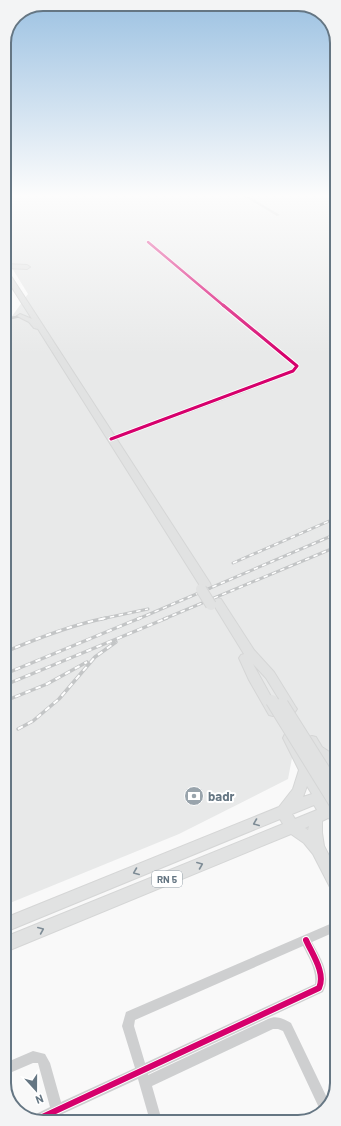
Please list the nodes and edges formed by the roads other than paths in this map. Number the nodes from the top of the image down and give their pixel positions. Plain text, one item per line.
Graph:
1 (157, 250) edge
2 (11, 266) edge
3 (11, 273) edge
4 (11, 282) edge
5 (11, 285) edge
6 (31, 312) junction
7 (19, 314) junction
8 (11, 317) edge
9 (111, 439) junction
10 (204, 588) junction
11 (247, 655) junction
12 (276, 700) junction
13 (318, 751) junction
14 (330, 759) edge
15 (330, 766) edge
16 (306, 770) junction
17 (330, 781) edge
18 (330, 783) edge
19 (318, 795) junction
20 (283, 812) junction
21 (330, 812) edge
22 (292, 827) junction
23 (318, 849) junction
24 (330, 872) edge
25 (11, 924) edge
26 (330, 929) edge
27 (306, 940) junction
28 (11, 943) edge
29 (11, 1066) edge
30 (143, 1077) junction
31 (323, 1103) edge
32 (57, 1110) junction
33 (46, 1115) edge
34 (154, 1115) edge

1 - 9 street
2 - 3 highway
4 - 6 highway
5 - 7 highway
6 - 7 highway
6 - 9 highway
7 - 8 street
7 - 10 highway
9 - 10 highway
10 - 11 highway, bridge
11 - 12 highway
11 - 13 highway
11 - 16 highway
12 - 17 highway, bridge
12 - 21 highway, bridge
13 - 14 highway
13 - 15 highway
16 - 19 highway
16 - 20 highway
18 - 19 highway
19 - 20 highway, RN 5
19 - 21 highway
20 - 22 highway
20 -> 25 highway, RN 5
21 - 22 highway, RN 5
21 - 23 highway
22 - 23 highway
28 -> 22 highway, RN 5
23 - 24 highway
26 - 27 street
27 - 30 street
27 - 30 street
29 - 32 street
30 - 31 street
30 - 32 street
30 - 34 street
32 - 33 street

